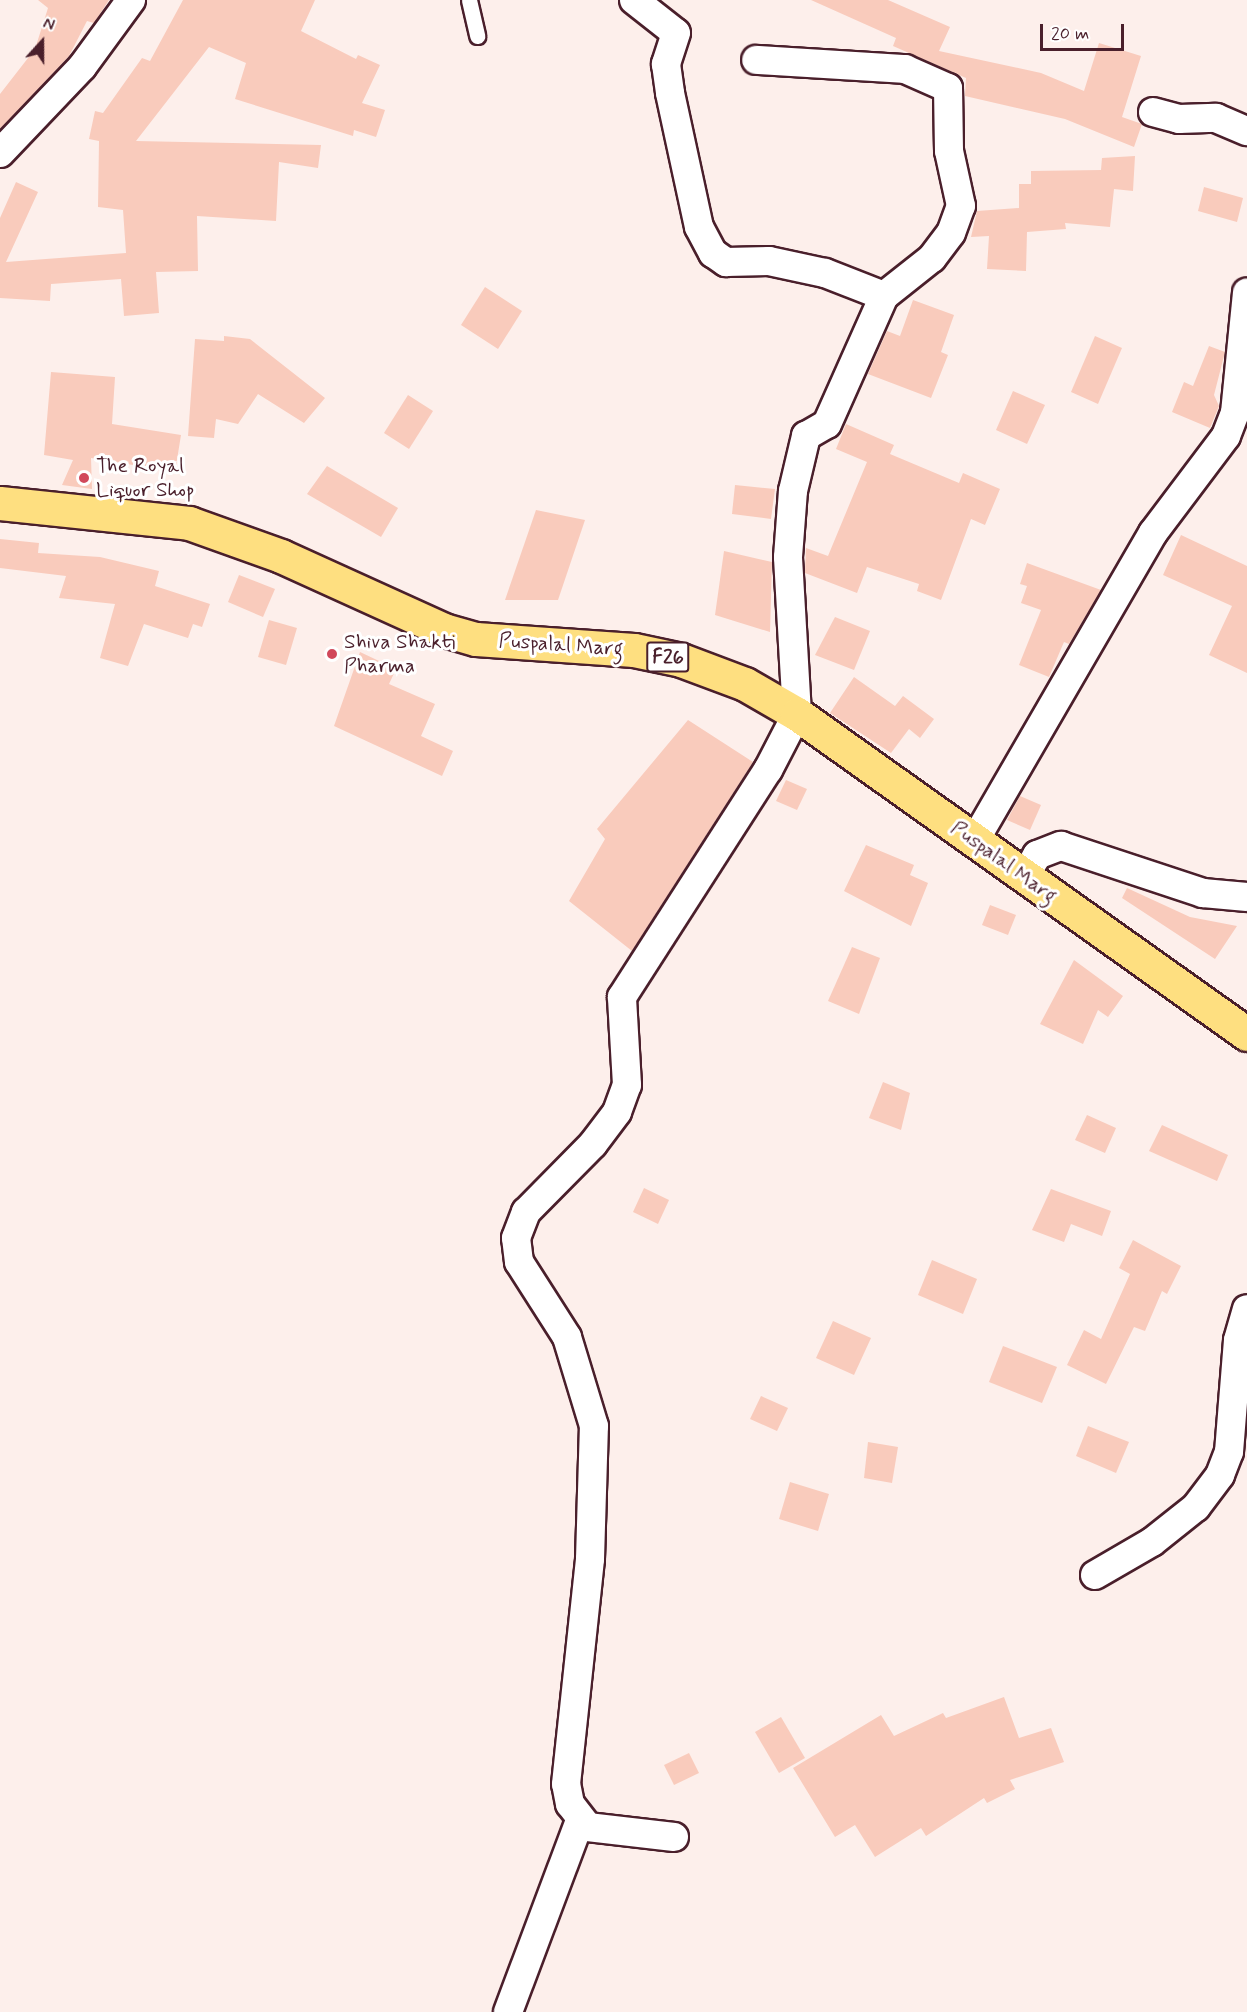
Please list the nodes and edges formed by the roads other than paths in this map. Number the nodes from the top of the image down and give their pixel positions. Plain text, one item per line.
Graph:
1 (131, 0) edge
2 (469, 0) edge
3 (634, 0) edge
4 (477, 36) dead end
5 (756, 60) dead end
6 (1153, 112) dead end
7 (1247, 131) edge
8 (0, 153) edge
9 (1247, 293) edge
10 (884, 296) junction
11 (0, 503) edge
12 (797, 714) junction
13 (975, 840) junction
14 (1024, 877) junction
15 (1247, 897) edge
16 (1247, 1034) edge
17 (1247, 1309) edge
18 (1095, 1575) dead end
19 (580, 1820) junction
20 (674, 1837) dead end
21 (508, 2012) edge

1 - 8 street
2 - 4 lane
3 - 10 street
5 - 10 street
6 - 7 street
9 - 13 street
10 - 12 street
11 - 12 main road, Puspalal Marg / F26
12 - 13 main road, Puspalal Marg / F26
12 - 19 street
13 - 14 main road, Puspalal Marg / F26
14 - 15 street
14 - 16 main road, Puspalal Marg / F26
17 - 18 street
19 - 20 street
19 - 21 street

